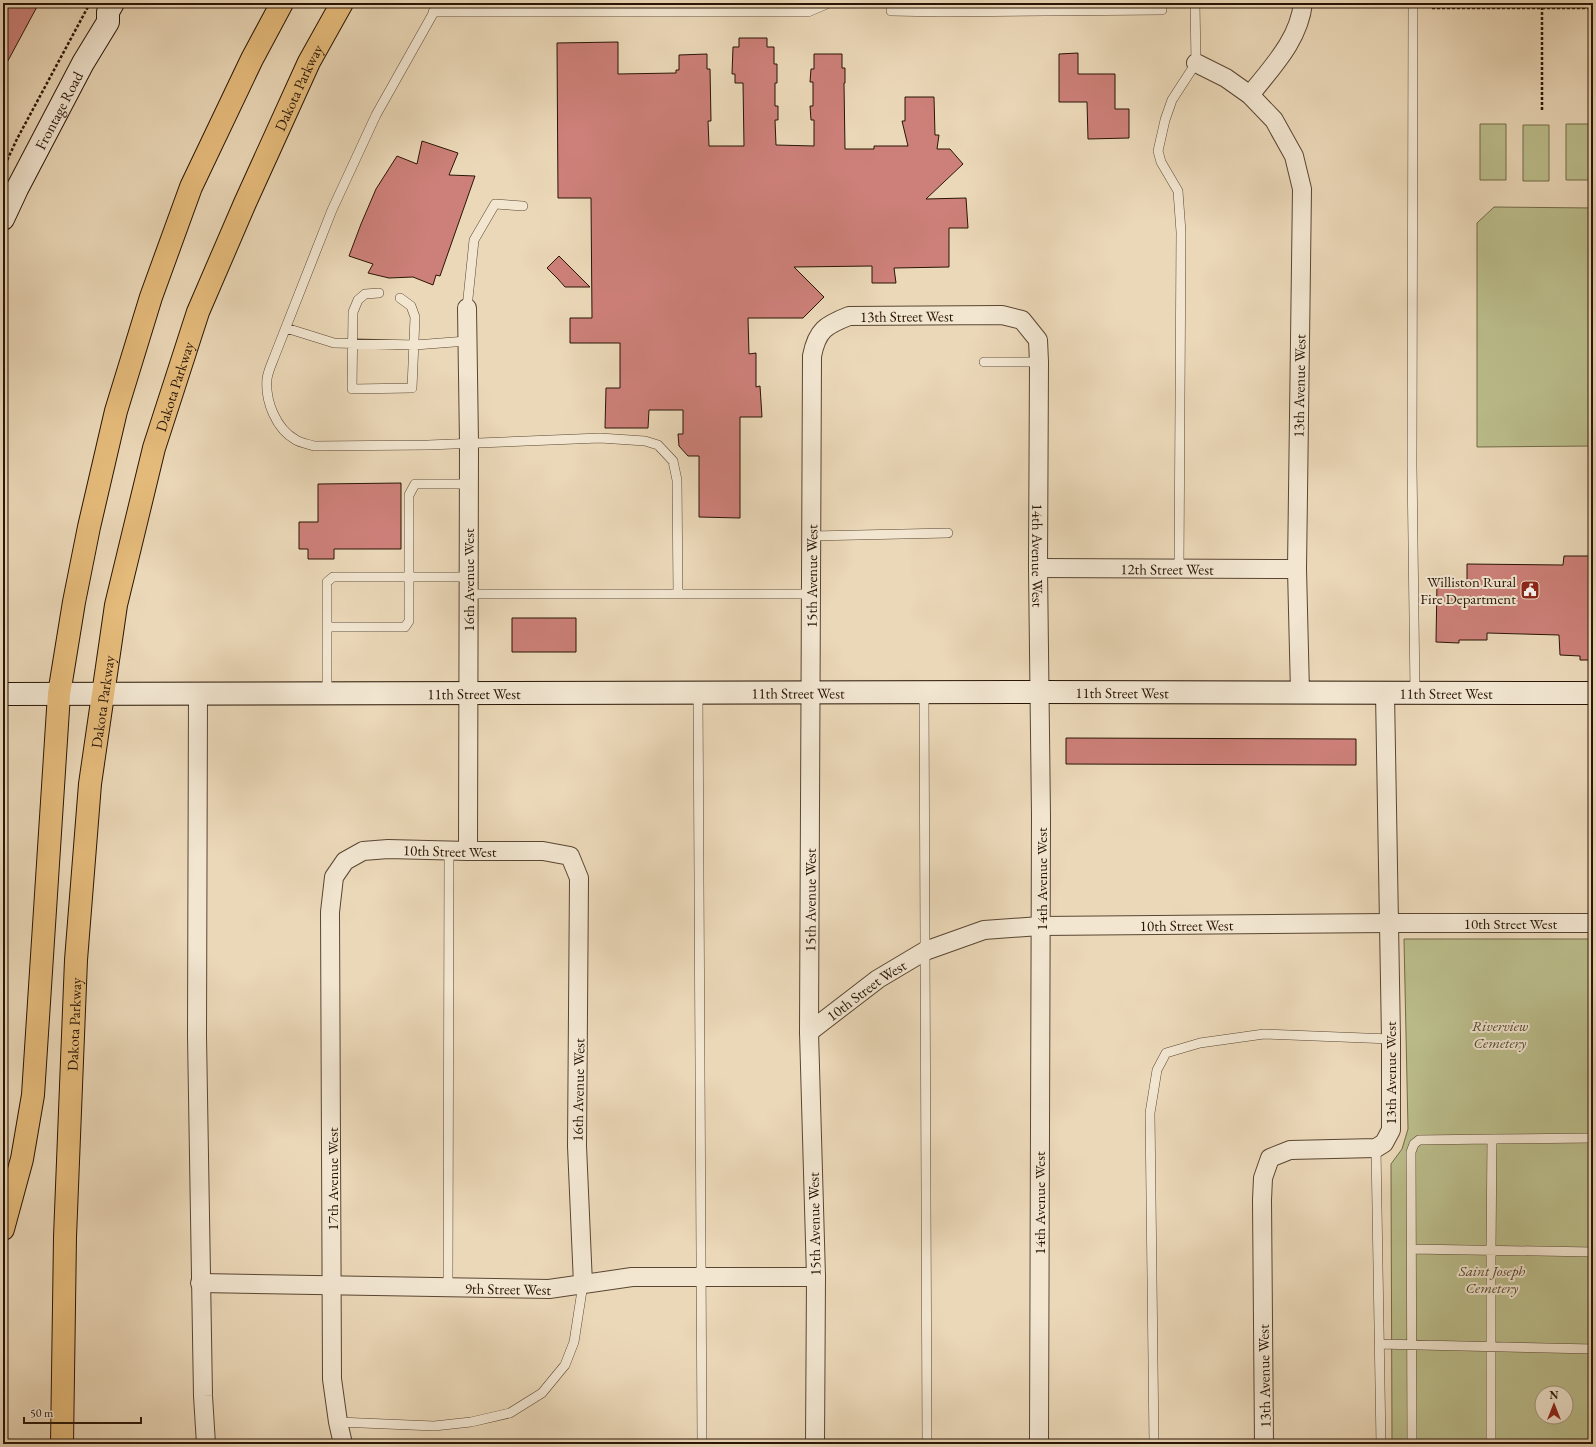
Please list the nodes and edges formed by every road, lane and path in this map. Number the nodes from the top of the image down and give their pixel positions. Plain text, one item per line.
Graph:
1 (282, 3) edge
2 (342, 3) edge
3 (439, 3) edge
4 (829, 3) edge
5 (891, 3) edge
6 (1162, 3) edge
7 (1194, 3) edge
8 (1303, 3) edge
9 (1413, 3) edge
10 (104, 5) edge
11 (525, 7) edge
12 (574, 7) edge
13 (1028, 7) edge
14 (1432, 8) dead end
15 (1542, 8) junction
16 (1593, 8) edge
17 (433, 12) junction
18 (1196, 63) junction
19 (1250, 95) junction
20 (1542, 110) dead end
21 (3, 169) edge
22 (523, 206) dead end
23 (3, 219) edge
24 (379, 293) dead end
25 (400, 298) dead end
26 (467, 308) joint
27 (1022, 320) joint
28 (286, 328) junction
29 (467, 342) junction
30 (352, 343) junction
31 (414, 345) junction
32 (812, 356) joint
33 (984, 362) dead end
34 (1039, 362) junction
35 (469, 443) junction
36 (469, 484) junction
37 (948, 533) dead end
38 (812, 536) junction
39 (1038, 568) junction
40 (1179, 568) junction
41 (1297, 569) junction
42 (409, 577) junction
43 (468, 586) junction
44 (678, 594) junction
45 (811, 594) junction
46 (327, 627) junction
47 (698, 692) junction
48 (810, 692) junction
49 (924, 692) junction
50 (1038, 692) junction
51 (1415, 692) junction
52 (102, 693) junction
53 (198, 693) junction
54 (327, 693) junction
55 (468, 693) junction
56 (1300, 693) junction
57 (1385, 693) junction
58 (1593, 693) edge
59 (3, 694) edge
60 (59, 694) junction
61 (449, 851) junction
62 (468, 851) junction
63 (580, 897) joint
64 (330, 912) joint
65 (1388, 923) junction
66 (1593, 923) edge
67 (1040, 926) junction
68 (925, 950) junction
69 (809, 1032) junction
70 (1391, 1039) junction
71 (1593, 1138) edge
72 (1492, 1139) junction
73 (1376, 1148) junction
74 (3, 1229) edge
75 (1412, 1248) junction
76 (1491, 1249) junction
77 (1593, 1252) edge
78 (701, 1277) junction
79 (816, 1278) junction
80 (200, 1283) junction
81 (583, 1284) junction
82 (332, 1285) junction
83 (448, 1287) junction
84 (1379, 1344) junction
85 (1412, 1346) junction
86 (1491, 1346) junction
87 (1593, 1350) edge
88 (338, 1422) junction
89 (62, 1444) edge
90 (206, 1444) edge
91 (343, 1444) edge
92 (702, 1444) edge
93 (815, 1444) edge
94 (927, 1444) edge
95 (1039, 1444) edge
96 (1154, 1444) edge
97 (1264, 1444) edge
98 (1381, 1444) edge
99 (1412, 1444) edge
100 (1491, 1444) edge

1 - 60 highway
2 - 52 highway, Dakota Parkway
3 - 17 lane
4 - 12 lane
5 - 13 lane
6 - 13 lane
7 - 18 lane
8 - 19 street
9 - 51 lane
10 - 21 path
10 - 23 main road, Frontage Road
11 - 12 lane
11 - 17 lane
14 - 15 path
15 - 16 path
15 - 20 path
17 - 28 lane
18 - 19 street, 13th Avenue West
18 - 40 lane
19 - 41 street, 13th Avenue West
22 - 26 lane
24 - 30 lane
25 - 31 lane
26 - 29 street, 16th Avenue West
27 - 32 street, 13th Street West
27 - 34 street, 14th Avenue West
28 - 30 lane
28 - 35 lane
29 - 31 lane
29 - 35 street, 16th Avenue West
30 - 31 lane
30 - 31 lane
32 - 38 street, 15th Avenue West
33 - 34 lane
34 - 39 street, 14th Avenue West
35 - 36 street, 16th Avenue West
35 - 44 lane
36 - 42 lane
36 - 43 street, 16th Avenue West
37 - 38 lane
38 - 45 street, 15th Avenue West
39 - 40 street, 12th Street West
39 - 50 street, 14th Avenue West
40 - 41 street, 12th Street West
41 - 56 street, 13th Avenue West
42 - 43 lane
42 - 46 lane
42 - 46 lane
43 - 44 lane
43 - 55 street, 16th Avenue West
44 - 45 lane
45 - 48 street, 15th Avenue West
46 - 54 lane
47 - 48 main road, 11th Street West
47 - 55 main road, 11th Street West
47 - 78 lane
48 - 49 main road, 11th Street West
48 - 69 street, 15th Avenue West
49 - 50 main road, 11th Street West
49 - 68 lane
50 - 56 main road, 11th Street West
50 - 67 street, 14th Avenue West
51 - 57 main road, 11th Street West
51 - 58 main road, 11th Street West
52 - 53 main road, 11th Street West
52 - 60 main road, 11th Street West
52 - 89 highway, Dakota Parkway
53 - 54 main road, 11th Street West
53 - 80 street
54 - 55 main road, 11th Street West
55 - 62 street, 16th Avenue West
56 - 57 main road, 11th Street West
57 - 65 street, 13th Avenue West
59 - 60 main road, 11th Street West
60 - 74 highway
61 - 62 street, 10th Street West
61 - 64 street, 10th Street West
61 - 83 lane
62 - 63 street, 10th Street West
63 - 81 street, 16th Avenue West
64 - 82 street, 17th Avenue West
65 - 66 street, 10th Street West
65 - 67 street, 10th Street West
65 - 70 street, 13th Avenue West
67 - 68 street, 10th Street West
67 - 95 street, 14th Avenue West
68 - 69 street, 10th Street West
68 - 94 lane
69 - 79 street, 15th Avenue West
70 - 73 street, 13th Avenue West
70 - 96 lane
71 - 72 lane
72 - 75 lane
72 - 76 lane
73 - 84 lane
73 - 97 street, 13th Avenue West
75 - 76 lane
75 - 85 lane
76 - 77 lane
76 - 86 lane
78 - 79 street, 9th Street West
78 - 81 street, 9th Street West
78 - 92 lane
79 - 93 street, 15th Avenue West
80 - 82 street, 9th Street West
80 - 90 street
81 - 83 street, 9th Street West
81 - 88 lane
82 - 83 street, 9th Street West
82 - 88 street, 17th Avenue West
84 - 85 lane
84 - 98 lane
85 - 86 lane
85 - 99 lane
86 - 87 lane
86 - 100 lane
88 - 91 street, 17th Avenue West

